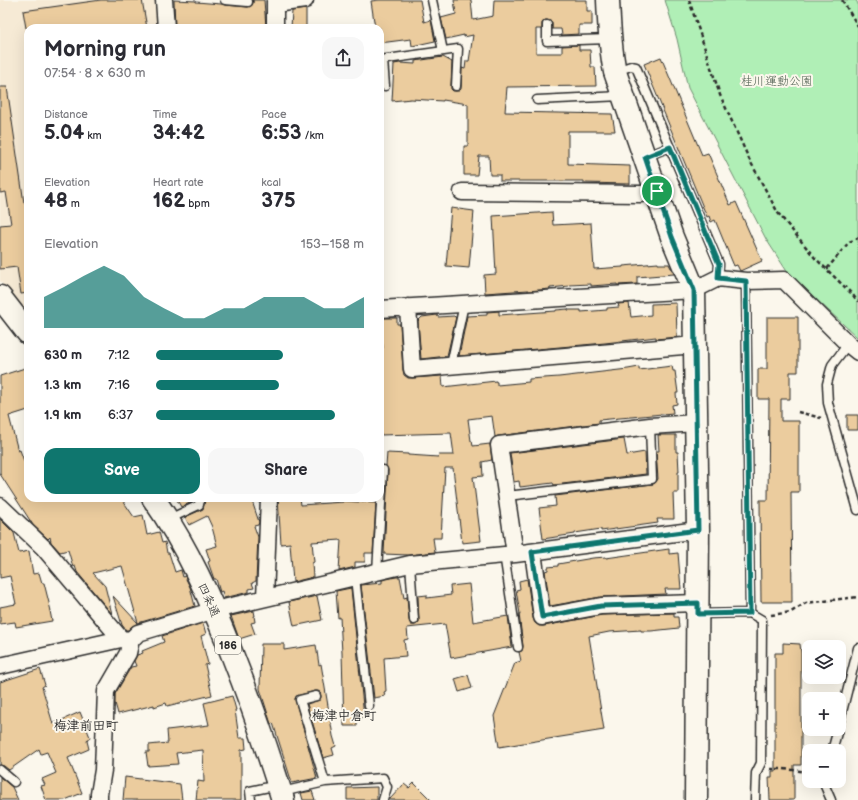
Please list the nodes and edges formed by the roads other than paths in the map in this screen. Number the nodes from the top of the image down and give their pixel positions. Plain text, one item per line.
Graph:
1 (164, 0) edge
2 (225, 0) edge
3 (305, 0) edge
4 (432, 0) edge
5 (608, 0) edge
6 (248, 2) dead end
7 (275, 2) edge
8 (166, 24) edge
9 (275, 24) edge
10 (547, 24) dead end
11 (610, 39) junction
12 (443, 51) junction
13 (384, 60) edge
14 (615, 72) junction
15 (384, 77) edge
16 (385, 86) dead end
17 (456, 86) dead end
18 (623, 95) junction
19 (537, 100) dead end
20 (670, 147) junction
21 (645, 157) junction
22 (657, 191) junction
23 (462, 192) dead end
24 (718, 278) junction
25 (746, 281) junction
26 (694, 290) junction
27 (0, 297) edge
28 (464, 304) junction
29 (408, 307) junction
30 (384, 309) edge
31 (24, 327) edge
32 (695, 345) junction
33 (853, 348) edge
34 (451, 365) junction
35 (696, 423) junction
36 (650, 426) junction
37 (507, 496) junction
38 (156, 502) edge
39 (199, 502) edge
40 (269, 502) edge
41 (381, 502) edge
42 (0, 506) edge
43 (858, 510) edge
44 (168, 519) junction
45 (698, 530) junction
46 (532, 552) junction
47 (509, 554) junction
48 (410, 564) junction
49 (377, 572) junction
50 (355, 577) junction
51 (265, 598) junction
52 (698, 608) junction
53 (215, 610) junction
54 (750, 613) junction
55 (414, 620) dead end
56 (126, 639) junction
57 (518, 647) dead end
58 (858, 648) edge
59 (0, 666) edge
60 (316, 696) dead end
61 (846, 696) edge
62 (368, 706) dead end
63 (0, 770) edge
64 (14, 782) dead end
65 (325, 782) junction
66 (826, 788) edge
67 (281, 793) edge
68 (99, 800) edge
69 (251, 800) edge
70 (383, 800) edge
71 (696, 800) edge
72 (755, 800) edge
73 (831, 800) edge

1 - 8 street
2 - 6 lane
3 - 7 street
4 - 12 lane
5 - 11 street
7 - 9 street
10 - 11 lane
11 - 14 street
12 - 13 lane
12 - 17 lane
14 - 18 street
14 - 20 lane
15 - 16 lane
18 - 19 lane
18 - 21 street
20 - 21 lane
20 - 24 lane
21 - 22 street
22 - 23 street
22 - 26 street
24 - 25 street
24 - 26 street
25 - 33 street
25 - 54 lane
26 - 28 street
26 - 32 street
27 - 31 street
28 - 29 street
28 - 34 lane
29 - 30 street
29 - 34 street
32 - 34 street
32 - 35 street
33 - 43 lane
35 - 36 street
35 - 45 street
36 - 37 lane
36 - 37 street
37 - 47 street
38 - 44 street, 四条通 / 186
39 - 44 lane
40 - 51 street
41 - 49 lane
42 - 56 street
44 - 53 street, 四条通 / 186
45 - 46 street
45 - 52 street
46 - 47 street
46 - 52 street
47 - 48 street
47 - 57 lane
48 - 49 street
48 - 55 lane
49 - 50 street
50 - 51 street
50 - 62 lane
51 - 53 street
52 - 54 lane
52 - 71 street
53 - 56 street
53 - 67 street, 四条通 / 186
54 - 72 lane
56 - 59 street
56 - 68 street
58 - 61 lane
60 - 65 lane
63 - 64 lane
65 - 67 lane
65 - 70 lane
66 - 73 lane
67 - 69 lane

